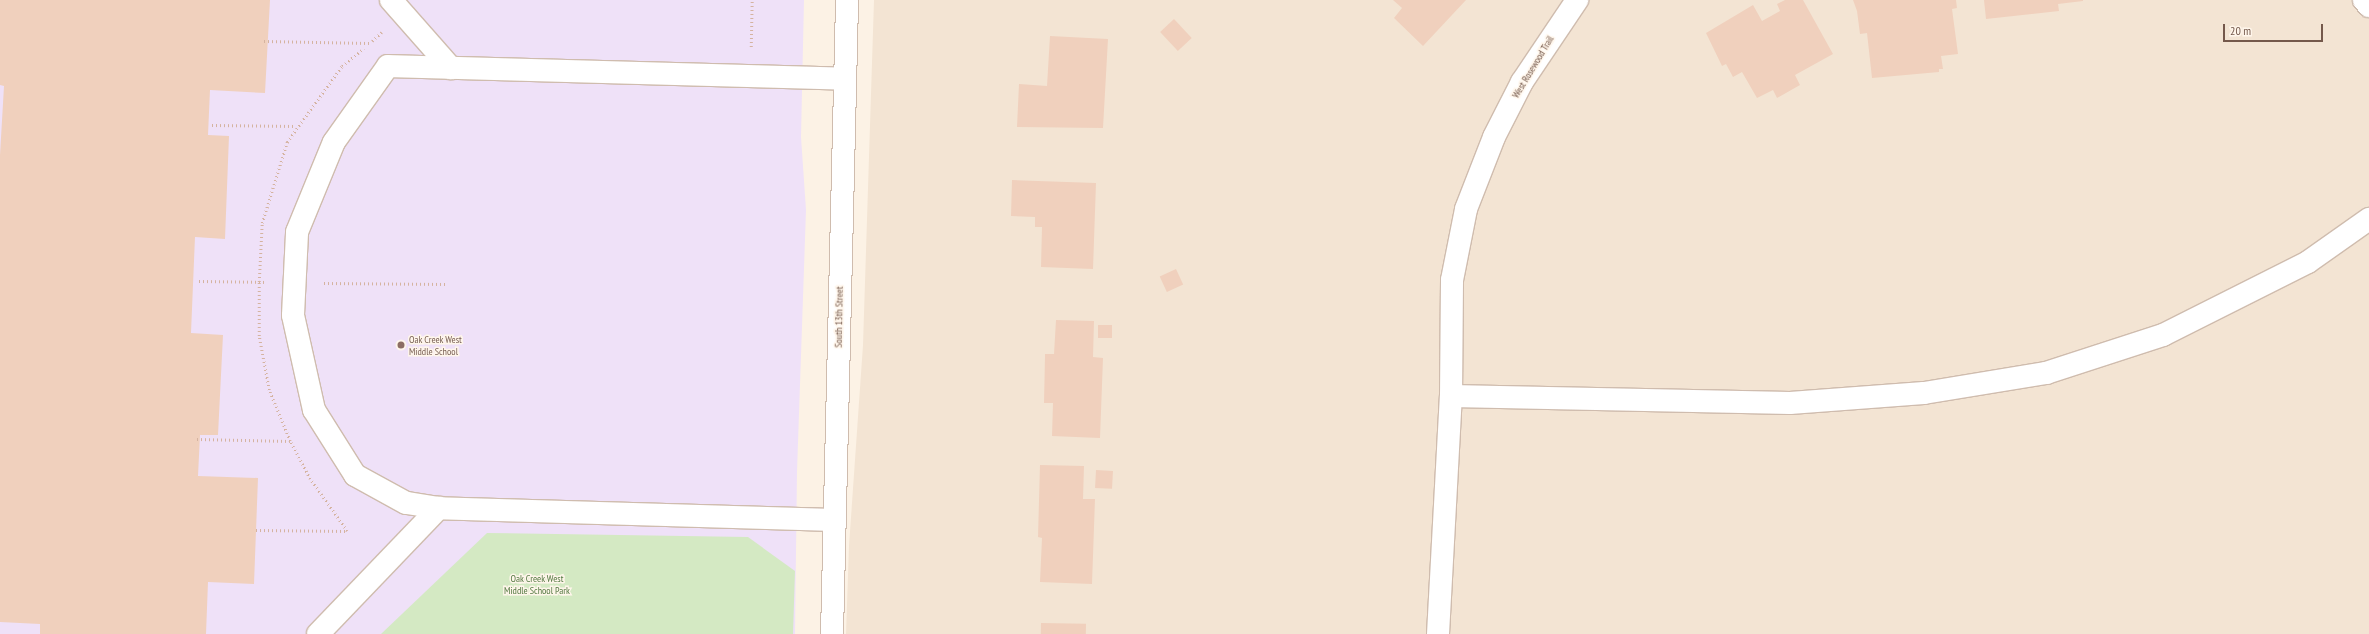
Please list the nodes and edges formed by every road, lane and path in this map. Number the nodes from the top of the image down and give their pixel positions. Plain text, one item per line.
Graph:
1 (391, 0) edge
2 (752, 0) edge
3 (847, 0) edge
4 (1577, 0) edge
5 (2364, 0) edge
6 (2369, 6) edge
7 (264, 41) dead end
8 (369, 43) dead end
9 (451, 68) junction
10 (750, 77) junction
11 (845, 80) junction
12 (212, 124) dead end
13 (297, 126) dead end
14 (2369, 219) edge
15 (259, 282) dead end
16 (1451, 396) junction
17 (197, 439) dead end
18 (290, 441) junction
19 (439, 508) junction
20 (834, 520) junction
21 (256, 530) dead end
22 (318, 634) edge
23 (832, 634) edge
24 (1438, 634) edge

1 - 9 street
2 - 10 path
3 - 11 street, South 13th Street
4 - 16 street, West Rosewood Trail
5 - 6 street
7 - 8 path
9 - 10 street
9 - 19 street
10 - 11 street
11 - 20 street, South 13th Street
12 - 13 path
14 - 16 street
15 - 18 path
16 - 24 street, West Rosewood Trail
17 - 18 path
18 - 21 path
19 - 20 street
19 - 22 street
20 - 23 street, South 13th Street

